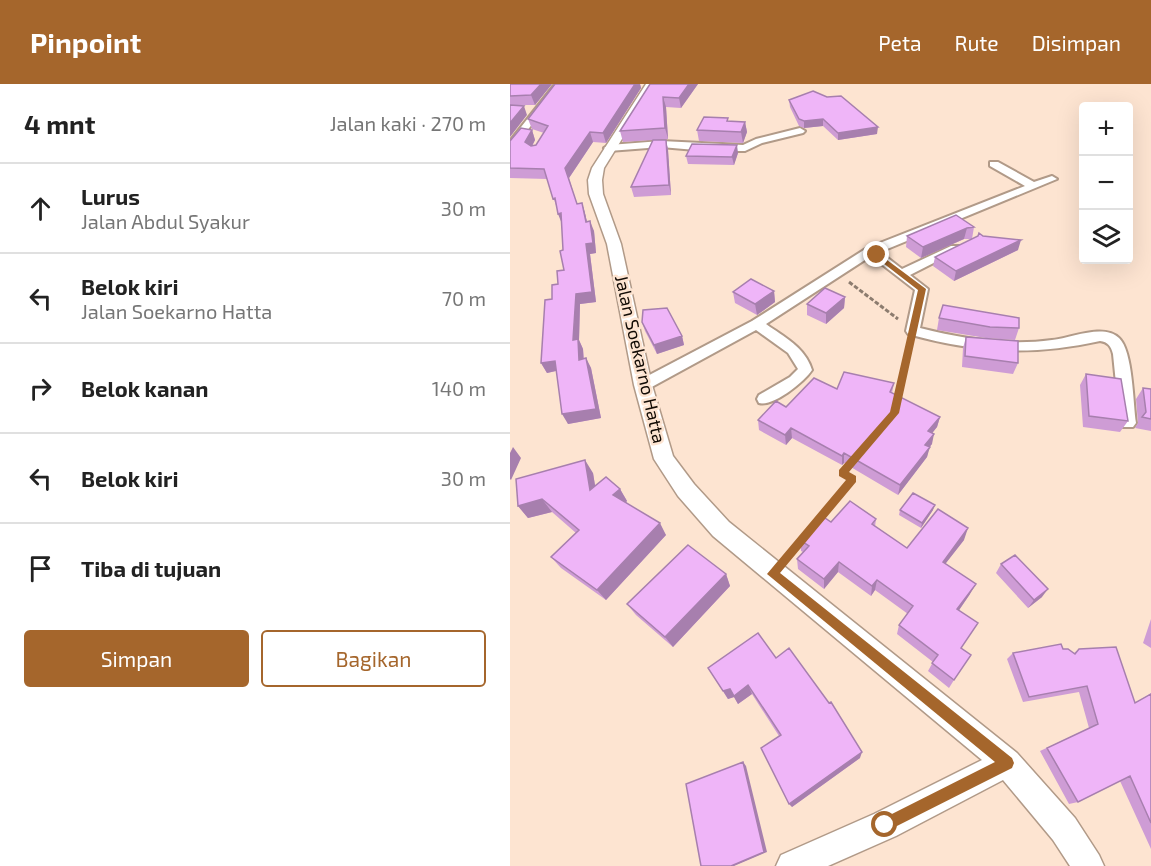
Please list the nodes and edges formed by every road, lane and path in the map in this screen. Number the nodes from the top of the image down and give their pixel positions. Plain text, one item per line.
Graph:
1 (559, 84) edge
2 (651, 84) edge
3 (800, 131) dead end
4 (533, 134) edge
5 (517, 135) edge
6 (510, 147) edge
7 (609, 148) junction
8 (994, 164) dead end
9 (1052, 179) dead end
10 (1033, 186) junction
11 (969, 243) edge
12 (871, 251) junction
13 (837, 273) junction
14 (901, 274) junction
15 (757, 324) junction
16 (914, 331) junction
17 (644, 385) junction
18 (764, 399) dead end
19 (897, 403) edge
20 (1128, 423) edge
21 (857, 456) edge
22 (809, 531) edge
23 (802, 539) edge
24 (773, 574) junction
25 (1007, 763) junction
26 (792, 866) edge
27 (1088, 866) edge

1 - 5 street
2 - 7 street, Jalan Soekarno Hatta
3 - 7 street
4 - 5 street
5 - 6 street
7 - 17 street, Jalan Soekarno Hatta
8 - 10 street
9 - 10 street
10 - 12 street
11 - 14 street
12 - 13 street
12 - 14 street
13 - 15 street
13 - 16 path
14 - 16 street
15 - 17 street
15 - 18 street
16 - 19 path
16 - 20 street
17 - 24 street, Jalan Soekarno Hatta
21 - 22 path
23 - 24 path
24 - 25 street, Jalan Soekarno Hatta
25 - 26 street
25 - 27 street, Jalan Soekarno Hatta

